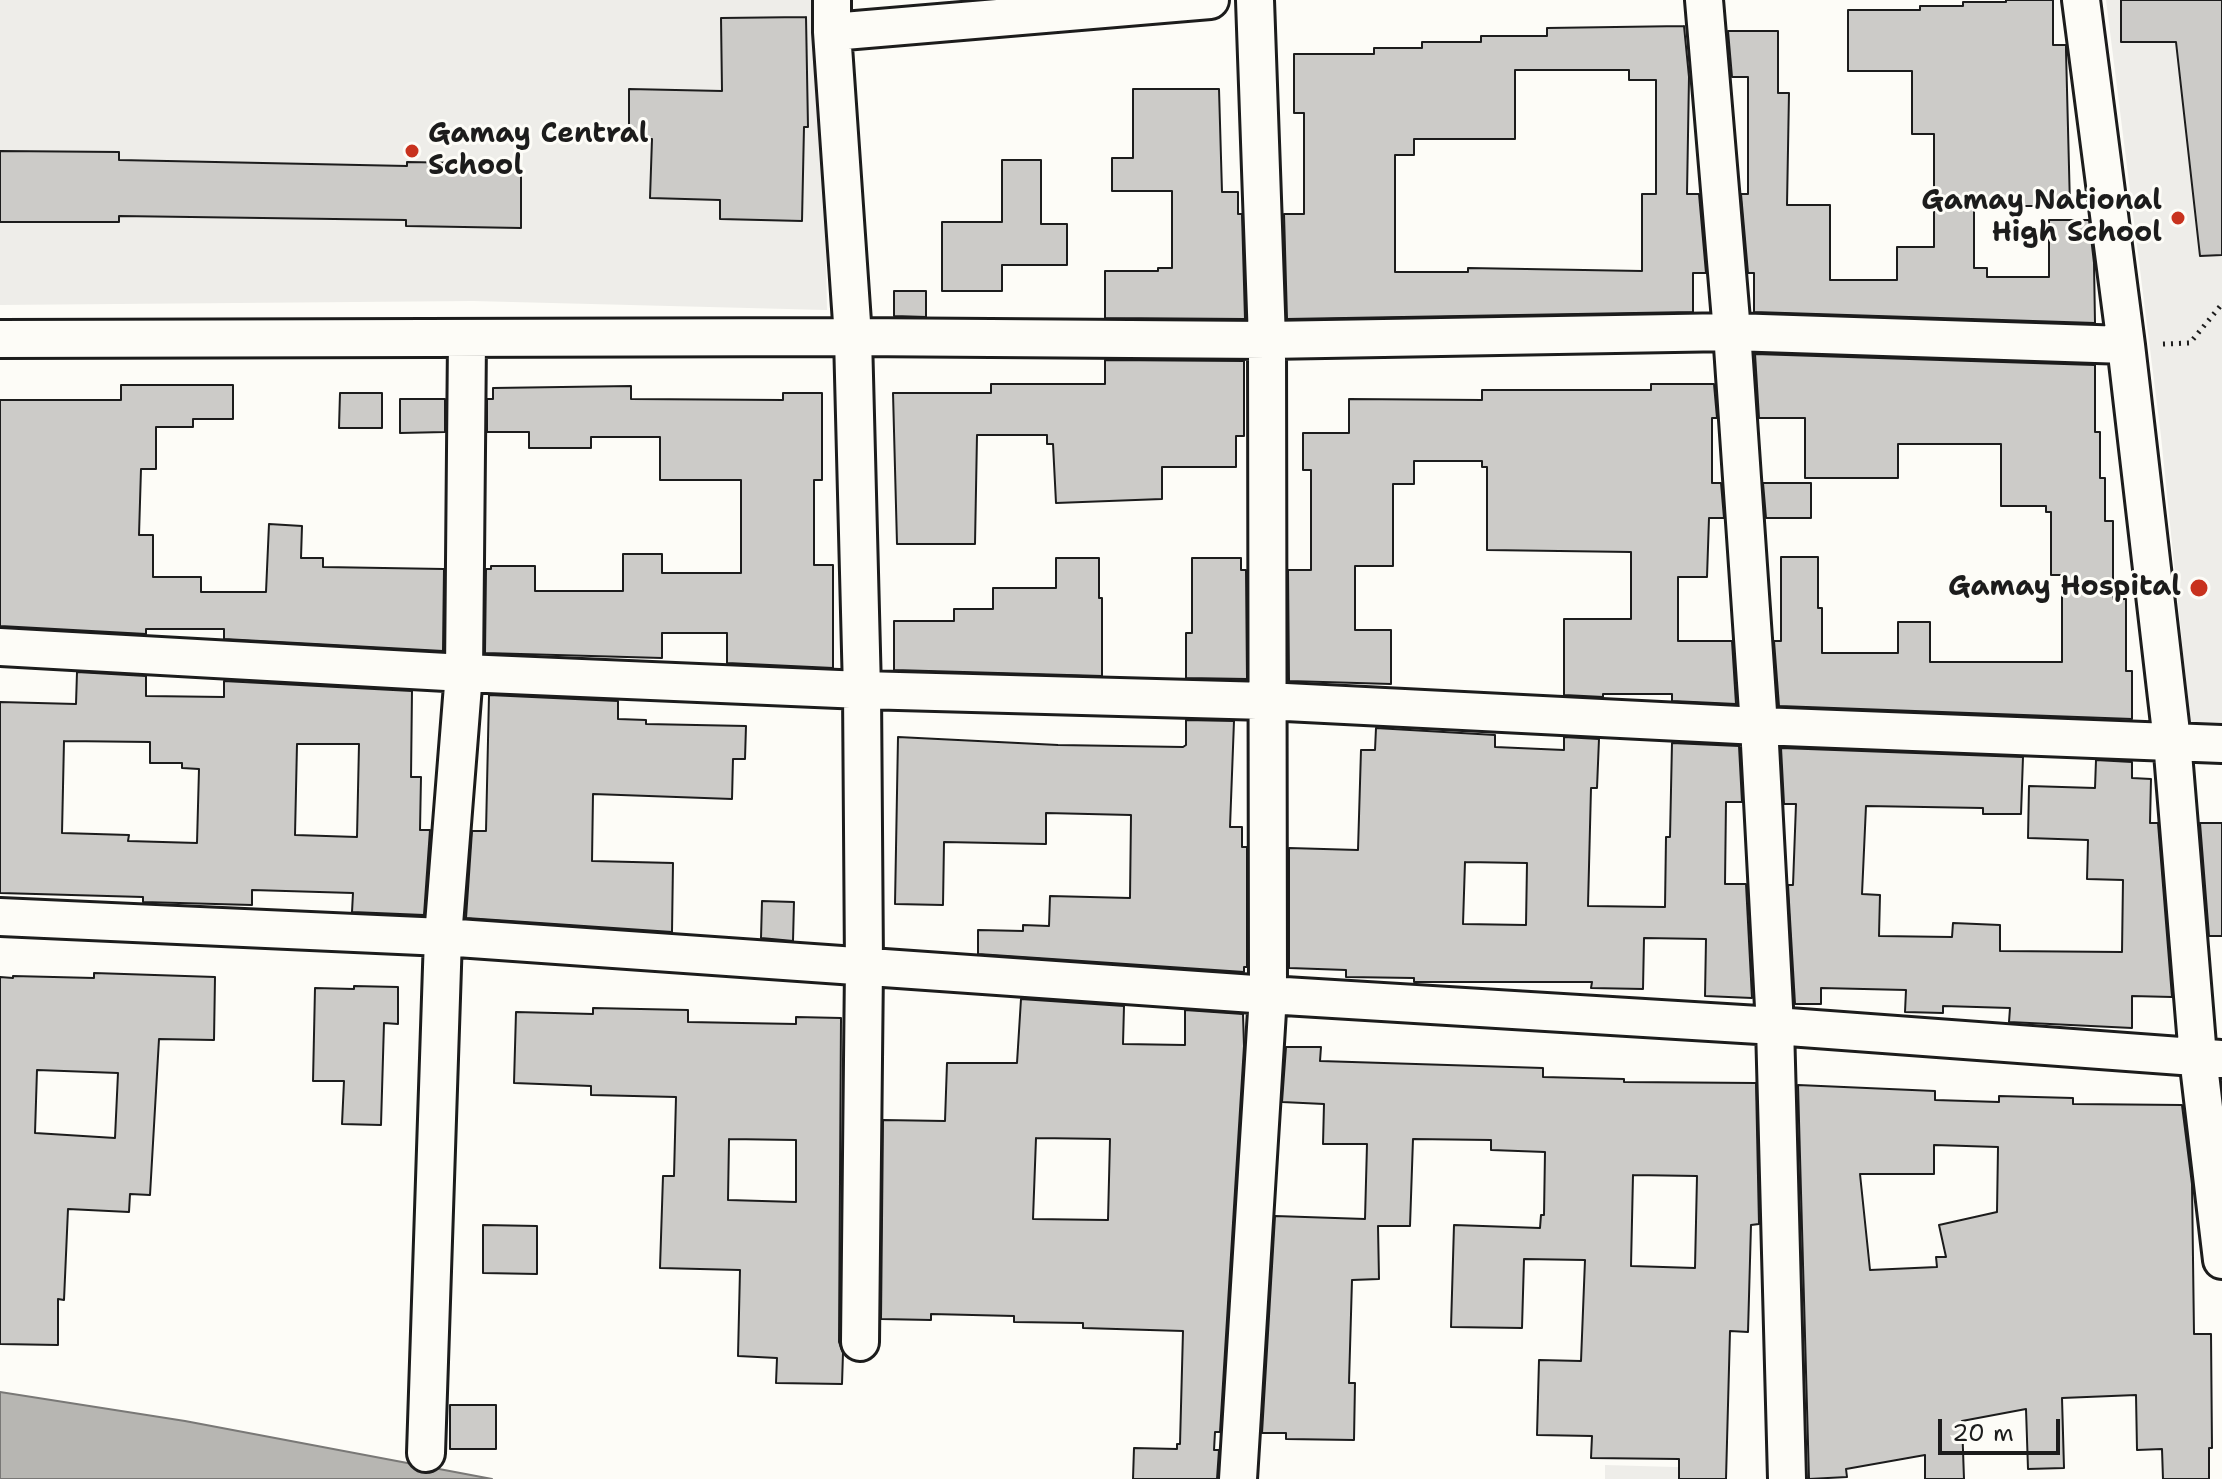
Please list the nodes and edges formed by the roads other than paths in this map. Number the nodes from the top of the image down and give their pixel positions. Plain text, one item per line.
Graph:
1 (1210, 0) edge
2 (1255, 0) edge
3 (1704, 0) edge
4 (2081, 0) edge
5 (832, 16) edge
6 (1732, 332) junction
7 (853, 337) junction
8 (0, 339) edge
9 (467, 339) junction
10 (1267, 340) junction
11 (2126, 345) junction
12 (0, 647) edge
13 (464, 673) junction
14 (862, 690) junction
15 (1266, 701) junction
16 (1759, 726) junction
17 (2172, 741) junction
18 (2222, 744) edge
19 (0, 917) edge
20 (443, 937) junction
21 (864, 966) junction
22 (1268, 995) junction
23 (1775, 1026) junction
24 (2210, 1058) edge
25 (2222, 1260) edge
26 (860, 1342) dead end
27 (426, 1453) dead end
28 (1238, 1479) edge
29 (1787, 1479) edge

1 - 5 street
2 - 10 street
3 - 6 street
4 - 11 street
5 - 7 street
6 - 10 street
6 - 11 street
6 - 16 street
7 - 9 street
7 - 10 street
7 - 14 street
8 - 9 street
9 - 13 street
10 - 15 street
11 - 17 street
12 - 13 street
13 - 14 street
13 - 20 street
14 - 15 street
14 - 21 street
15 - 16 street
15 - 22 street
16 - 17 street
16 - 23 street
17 - 18 street
17 - 24 street
19 - 20 street
20 - 21 street
20 - 27 street
21 - 22 street
21 - 26 street
22 - 23 street
22 - 28 street
23 - 24 street
23 - 29 street
24 - 25 street

